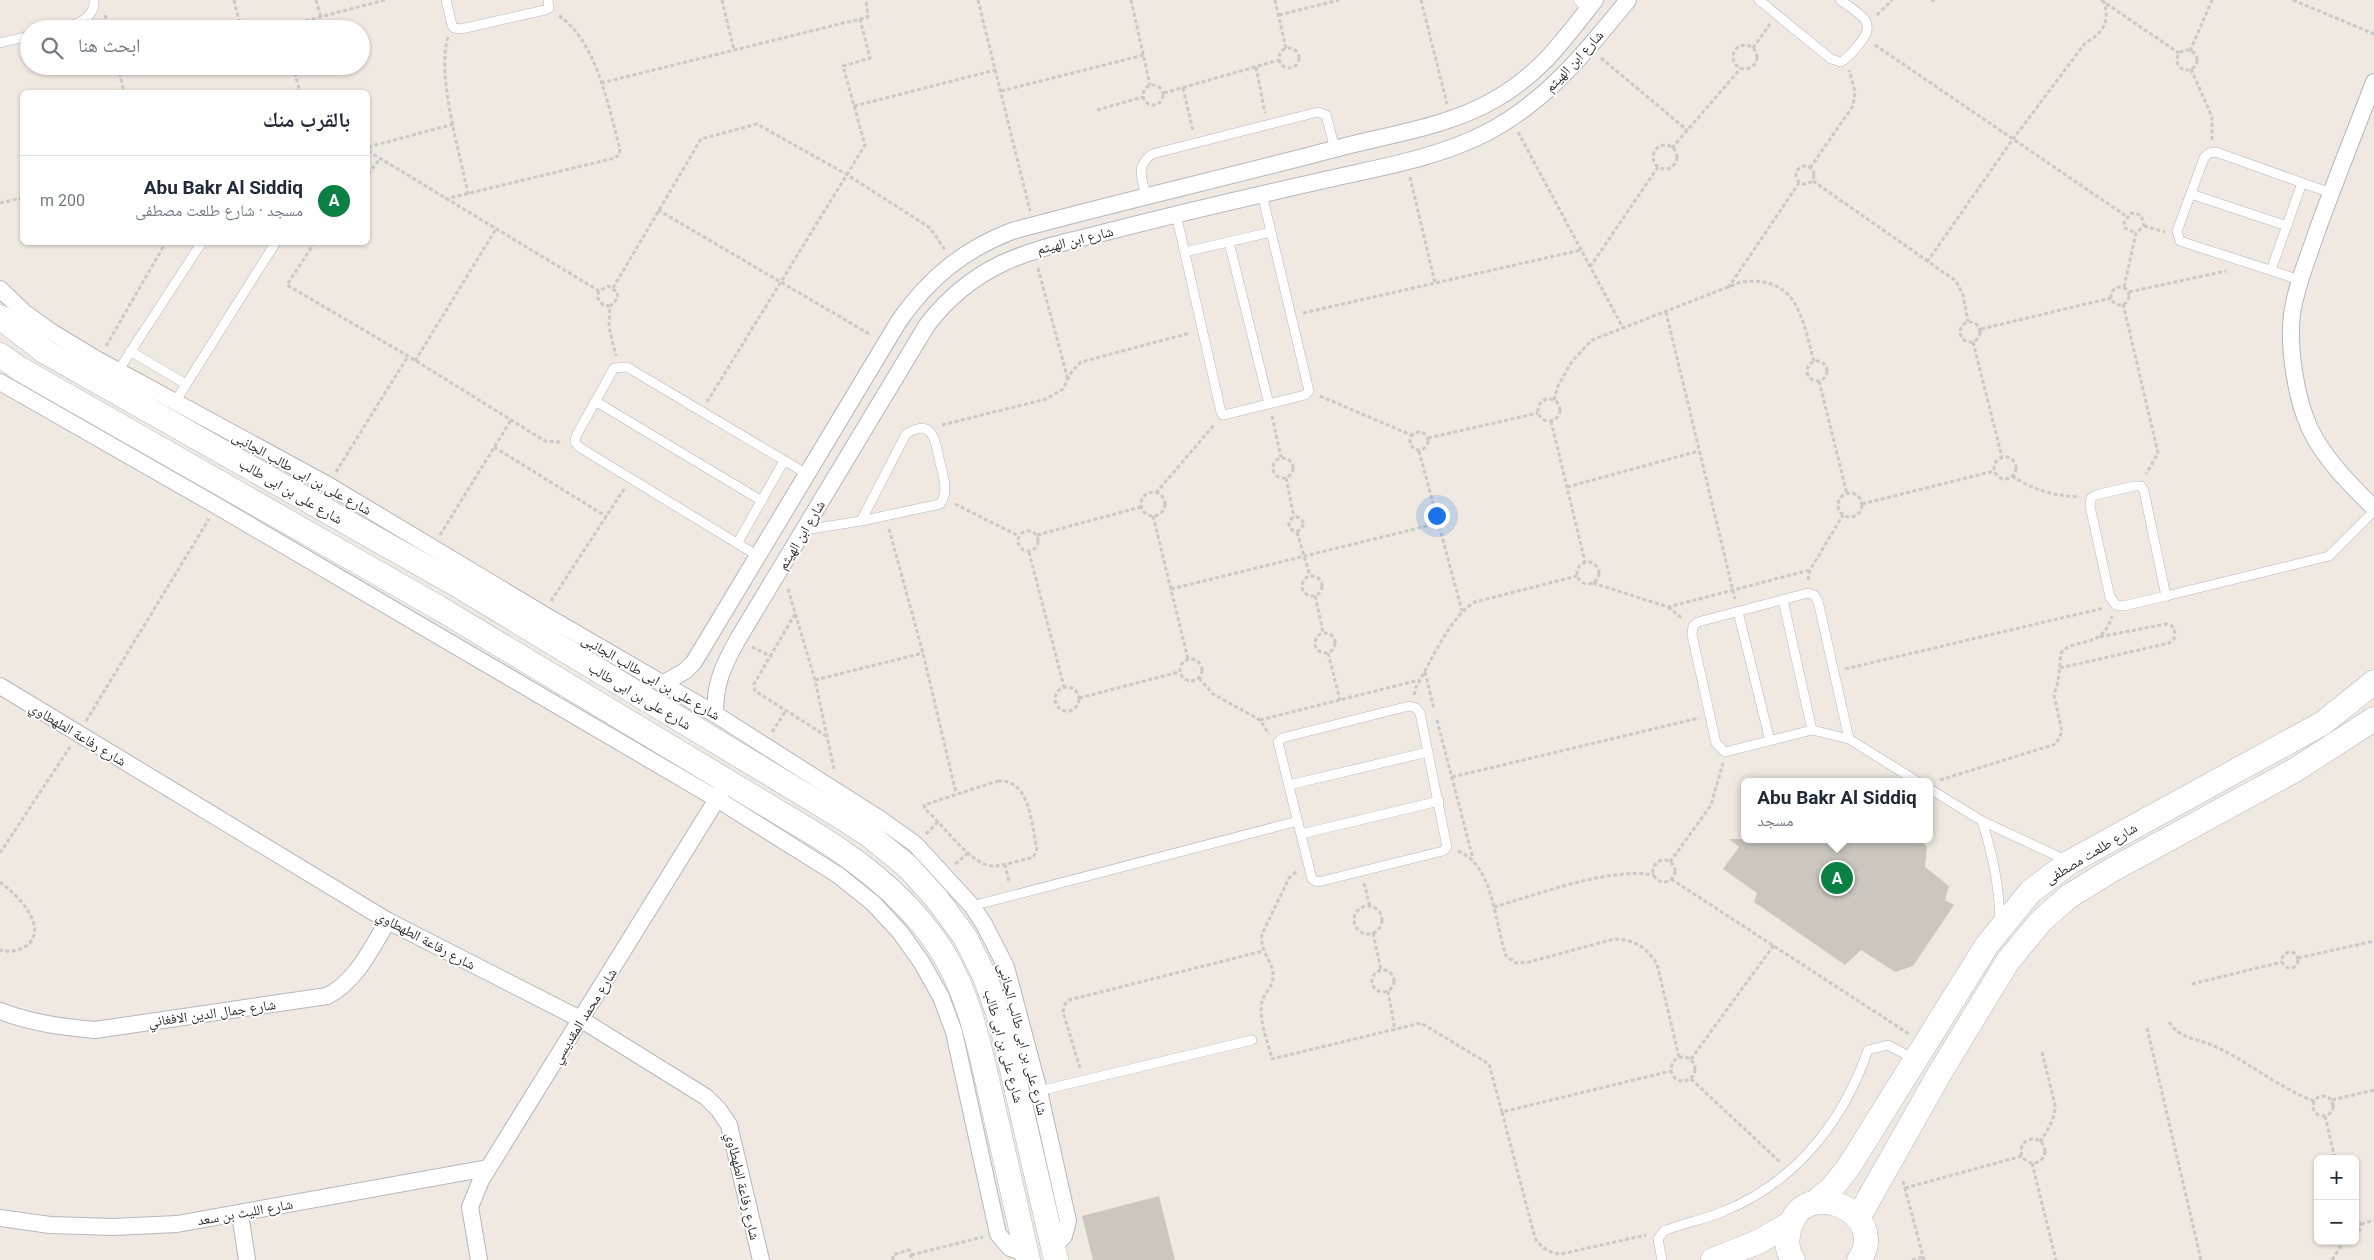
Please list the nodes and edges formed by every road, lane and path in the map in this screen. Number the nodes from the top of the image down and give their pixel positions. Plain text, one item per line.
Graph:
1 (94, 0) edge
2 (234, 0) edge
3 (316, 0) edge
4 (385, 0) edge
5 (446, 0) edge
6 (722, 0) edge
7 (866, 0) edge
8 (978, 0) edge
9 (1131, 0) edge
10 (1275, 0) edge
11 (1339, 0) edge
12 (1421, 0) edge
13 (1628, 0) edge
14 (1759, 0) edge
15 (1840, 0) edge
16 (1892, 0) edge
17 (1931, 0) edge
18 (1937, 0) edge
19 (2212, 0) edge
20 (2293, 0) edge
21 (2103, 1) edge
22 (1587, 3) edge
23 (548, 4) edge
24 (1279, 15) junction
25 (1777, 15) junction
26 (321, 17) junction
27 (860, 19) junction
28 (84, 20) edge
29 (239, 20) edge
30 (311, 20) edge
31 (1868, 25) junction
32 (454, 28) junction
33 (2374, 34) edge
34 (20, 38) edge
35 (1864, 38) junction
36 (0, 43) edge
37 (1286, 48) junction
38 (1589, 48) junction
39 (1753, 48) junction
40 (734, 51) junction
41 (2190, 51) junction
42 (2179, 54) junction
43 (1144, 55) junction
44 (1279, 60) junction
45 (1840, 62) junction
46 (1256, 66) junction
47 (1741, 68) junction
48 (2191, 69) junction
49 (995, 70) junction
50 (120, 75) edge
51 (295, 75) edge
52 (2374, 82) edge
53 (601, 84) junction
54 (1150, 85) junction
55 (1183, 88) junction
56 (124, 90) edge
57 (299, 90) edge
58 (1000, 91) junction
59 (1164, 93) junction
60 (1143, 97) junction
61 (854, 106) junction
62 (1097, 110) dead end
63 (1450, 119) junction
64 (1510, 119) junction
65 (454, 124) junction
66 (1267, 125) junction
67 (1688, 130) junction
68 (2013, 139) junction
69 (1195, 143) junction
70 (370, 146) edge
71 (1672, 148) junction
72 (1335, 149) junction
73 (370, 152) edge
74 (2209, 153) junction
75 (380, 159) junction
76 (1406, 161) junction
77 (1658, 166) junction
78 (1810, 168) junction
79 (370, 172) edge
80 (846, 174) junction
81 (1215, 180) junction
82 (1813, 180) junction
83 (1799, 183) junction
84 (2302, 183) junction
85 (2331, 193) junction
86 (468, 194) junction
87 (1262, 194) junction
88 (2191, 194) junction
89 (1146, 196) junction
90 (20, 198) edge
91 (445, 199) junction
92 (0, 203) edge
93 (1220, 204) junction
94 (658, 210) junction
95 (1176, 214) junction
96 (2126, 216) junction
97 (1033, 225) junction
98 (2144, 226) junction
99 (2287, 226) junction
100 (496, 229) junction
101 (1271, 232) junction
102 (2136, 233) junction
103 (2177, 236) junction
104 (1229, 242) junction
105 (164, 245) edge
106 (200, 245) edge
107 (274, 245) edge
108 (313, 245) edge
109 (1580, 250) junction
110 (1034, 251) junction
111 (1185, 252) junction
112 (953, 261) junction
113 (1927, 262) junction
114 (2252, 264) junction
115 (1590, 266) junction
116 (2270, 270) junction
117 (2300, 280) junction
118 (780, 281) junction
119 (1436, 283) junction
120 (2124, 287) junction
121 (613, 288) junction
122 (0, 289) edge
123 (1728, 289) junction
124 (598, 291) junction
125 (2129, 292) junction
126 (2111, 298) junction
127 (2123, 304) junction
128 (610, 306) junction
129 (1666, 312) junction
130 (0, 316) edge
131 (1292, 316) junction
132 (1968, 322) junction
133 (1623, 328) junction
134 (1202, 330) junction
135 (1981, 330) junction
136 (1973, 342) junction
137 (886, 345) junction
138 (130, 351) junction
139 (0, 355) edge
140 (408, 356) junction
141 (98, 360) junction
142 (414, 361) junction
143 (1814, 362) junction
144 (621, 366) junction
145 (118, 371) junction
146 (1069, 380) junction
147 (1819, 381) junction
148 (0, 382) edge
149 (186, 384) junction
150 (1309, 391) junction
151 (1554, 400) junction
152 (595, 401) junction
153 (175, 402) junction
154 (1269, 404) junction
155 (701, 411) junction
156 (1538, 413) junction
157 (1223, 415) junction
158 (511, 420) junction
159 (1551, 421) junction
160 (926, 429) junction
161 (1412, 435) junction
162 (1428, 438) junction
163 (575, 442) junction
164 (494, 447) junction
165 (1419, 451) junction
166 (1699, 452) junction
167 (1281, 457) junction
168 (2002, 457) junction
169 (784, 461) junction
170 (1994, 471) junction
171 (806, 474) junction
172 (2012, 476) junction
173 (1286, 478) junction
174 (631, 479) junction
175 (328, 485) junction
176 (2140, 486) junction
177 (1567, 487) junction
178 (1156, 492) junction
179 (1847, 494) junction
180 (2092, 498) junction
181 (944, 499) junction
182 (762, 501) junction
183 (1862, 504) junction
184 (217, 506) junction
185 (1141, 507) junction
186 (2374, 510) edge
187 (885, 516) junction
188 (1153, 516) junction
189 (1843, 516) junction
190 (607, 517) junction
191 (1294, 517) junction
192 (861, 521) junction
193 (1438, 523) junction
194 (804, 530) junction
195 (1297, 532) junction
196 (1037, 535) junction
197 (1019, 536) junction
198 (738, 542) junction
199 (431, 548) junction
200 (1029, 552) junction
201 (758, 556) junction
202 (1304, 556) junction
203 (1585, 562) junction
204 (781, 567) junction
205 (1810, 570) junction
206 (1310, 576) junction
207 (1577, 576) junction
208 (454, 583) junction
209 (1593, 583) junction
210 (1733, 588) junction
211 (1171, 589) junction
212 (1808, 593) junction
213 (1315, 596) junction
214 (2166, 596) junction
215 (1782, 600) junction
216 (2116, 605) junction
217 (1668, 607) junction
218 (439, 608) junction
219 (1462, 611) junction
220 (1738, 612) junction
221 (796, 614) junction
222 (537, 622) junction
223 (1693, 626) junction
224 (1323, 632) junction
225 (2098, 637) junction
226 (923, 653) junction
227 (1328, 653) junction
228 (1188, 659) junction
229 (2060, 668) junction
230 (1179, 672) junction
231 (1424, 672) junction
232 (1834, 672) junction
233 (1199, 678) junction
234 (815, 680) junction
235 (1420, 680) junction
236 (2374, 682) edge
237 (662, 684) junction
238 (0, 686) edge
239 (1064, 687) junction
240 (1079, 698) junction
241 (1340, 700) junction
242 (1416, 708) junction
243 (785, 712) junction
244 (715, 714) junction
245 (1710, 716) junction
246 (2374, 718) edge
247 (1812, 730) junction
248 (78, 734) junction
249 (828, 737) junction
250 (1849, 739) junction
251 (1770, 741) junction
252 (764, 745) junction
253 (1428, 752) junction
254 (1725, 752) junction
255 (1452, 777) junction
256 (1912, 778) edge
257 (1939, 780) dead end
258 (1289, 785) junction
259 (723, 790) junction
260 (1933, 791) edge
261 (839, 793) junction
262 (956, 793) junction
263 (1439, 801) junction
264 (1298, 821) junction
265 (1982, 821) junction
266 (1301, 834) junction
267 (1447, 847) junction
268 (0, 853) edge
269 (1473, 860) junction
270 (1670, 862) junction
271 (2070, 862) junction
272 (1308, 863) junction
273 (1005, 864) junction
274 (1360, 871) junction
275 (1654, 875) junction
276 (1671, 878) junction
277 (0, 882) edge
278 (1012, 895) junction
279 (972, 906) junction
280 (1370, 907) junction
281 (1494, 907) junction
282 (388, 921) junction
283 (2000, 927) junction
284 (1373, 933) junction
285 (2374, 941) edge
286 (1774, 945) junction
287 (0, 950) edge
288 (1263, 951) junction
289 (2298, 958) junction
290 (2282, 962) junction
291 (1381, 970) junction
292 (2192, 984) dead end
293 (1388, 991) junction
294 (0, 1011) edge
295 (582, 1020) junction
296 (2170, 1022) dead end
297 (2147, 1028) dead end
298 (1395, 1030) junction
299 (1252, 1040) dead end
300 (1919, 1051) junction
301 (2042, 1052) dead end
302 (1679, 1057) junction
303 (1691, 1059) junction
304 (1671, 1071) junction
305 (1691, 1079) junction
306 (1084, 1080) junction
307 (2374, 1090) edge
308 (1039, 1091) junction
309 (2332, 1100) junction
310 (2314, 1101) junction
311 (1502, 1112) junction
312 (2325, 1116) junction
313 (2040, 1142) junction
314 (1896, 1152) junction
315 (2334, 1155) edge
316 (2022, 1156) junction
317 (2032, 1163) junction
318 (488, 1168) junction
319 (1789, 1171) junction
320 (1905, 1188) junction
321 (1814, 1203) junction
322 (240, 1214) junction
323 (0, 1218) edge
324 (1858, 1218) junction
325 (2374, 1220) edge
326 (1791, 1224) junction
327 (2361, 1224) joint
328 (1664, 1231) junction
329 (2359, 1232) edge
330 (998, 1234) junction
331 (2341, 1245) edge
332 (1055, 1254) edge
333 (911, 1255) junction
334 (1027, 1257) edge
335 (1923, 1259) edge
336 (247, 1260) edge
337 (480, 1260) edge
338 (761, 1260) edge
339 (893, 1260) edge
340 (912, 1260) edge
341 (1662, 1260) edge
342 (1713, 1260) edge
343 (1793, 1260) edge
344 (1859, 1260) edge
345 (1912, 1260) edge
346 (2056, 1260) edge
347 (2201, 1260) edge
348 (2332, 1260) edge

1 - 28 lane
2 - 29 path
3 - 26 path
4 - 26 path
5 - 32 lane
6 - 40 path
7 - 27 path
8 - 49 path
9 - 43 path
10 - 24 path
11 - 24 path
12 - 63 path
13 - 38 street, شارع ابن الهيثم
14 - 25 lane
15 - 31 lane
16 - 31 path
17 - 18 path
19 - 41 path
20 - 33 path
21 - 42 path
21 - 68 path
22 - 63 street, شارع ابن الهيثم
23 - 32 lane
23 - 53 path
24 - 37 path
25 - 39 path
25 - 45 lane
26 - 30 path
27 - 40 path
27 - 61 path
31 - 35 lane
32 - 65 path
34 - 36 lane
35 - 45 lane
35 - 68 path
37 - 44 path
37 - 44 path
38 - 64 street, شارع ابن الهيثم
38 - 67 path
39 - 47 path
39 - 47 path
40 - 53 path
41 - 42 path
41 - 48 path
42 - 48 path
43 - 54 path
43 - 58 path
44 - 46 path
45 - 78 path
46 - 55 path
46 - 66 path
47 - 67 path
48 - 74 path
49 - 58 path
49 - 61 path
50 - 56 path
51 - 57 path
52 - 85 street
53 - 86 path
54 - 59 path
54 - 60 path
55 - 59 path
55 - 69 path
58 - 97 path
59 - 60 path
60 - 62 path
61 - 80 path
63 - 72 street, شارع ابن الهيثم
64 - 76 street, شارع ابن الهيثم
64 - 109 path
65 - 70 path
65 - 86 path
66 - 69 lane
66 - 72 lane
67 - 71 path
68 - 96 path
68 - 113 path
69 - 89 lane
71 - 77 path
71 - 77 path
72 - 81 street, شارع ابن الهيثم
73 - 75 path
74 - 84 lane
74 - 88 lane
75 - 79 path
75 - 91 path
76 - 87 street, شارع ابن الهيثم
76 - 119 path
77 - 115 path
78 - 82 path
78 - 83 path
80 - 94 path
80 - 112 path
80 - 118 path
81 - 89 street, شارع ابن الهيثم
81 - 93 street
82 - 83 path
82 - 113 path
83 - 123 path
84 - 85 lane
84 - 99 lane
85 - 117 street
86 - 91 path
87 - 93 street, شارع ابن الهيثم
87 - 101 lane
88 - 99 lane
88 - 103 lane
89 - 97 street, شارع ابن الهيثم
90 - 92 path
91 - 100 path
93 - 95 street, شارع ابن الهيثم
94 - 118 path
94 - 121 path
95 - 110 street, شارع ابن الهيثم
95 - 111 lane
96 - 98 path
96 - 102 path
97 - 112 street, شارع ابن الهيثم
98 - 102 path
98 - 103 path
99 - 116 lane
100 - 124 path
100 - 142 path
101 - 104 lane
101 - 131 lane
102 - 120 path
103 - 114 lane
104 - 111 lane
104 - 154 lane
105 - 141 path
106 - 138 lane
107 - 149 lane
108 - 140 path
109 - 115 path
109 - 119 path
110 - 146 path
110 - 194 street, شارع ابن الهيثم
111 - 134 lane
112 - 137 street, شارع ابن الهيثم
113 - 132 path
114 - 116 lane
114 - 125 path
115 - 133 path
116 - 117 lane
117 - 186 street
118 - 137 path
118 - 155 path
119 - 131 path
120 - 125 path
120 - 126 path
121 - 124 path
121 - 128 path
122 - 141 street, شارع على بن ابى طالب الجانبى
123 - 129 path
123 - 143 path
124 - 128 path
125 - 127 path
126 - 127 path
126 - 135 path
127 - 176 path
128 - 144 path
129 - 133 path
129 - 166 path
130 - 208 street, شارع على بن ابى طالب
131 - 150 lane
132 - 135 path
132 - 136 path
133 - 151 path
134 - 146 path
134 - 157 lane
135 - 136 path
136 - 168 path
137 - 171 street, شارع ابن الهيثم
138 - 145 lane
138 - 149 lane
139 - 218 street, شارع على بن ابى طالب
140 - 142 path
140 - 175 path
141 - 145 street, شارع على بن ابى طالب الجانبى
142 - 158 path
143 - 147 path
143 - 147 path
144 - 152 lane
144 - 155 lane
145 - 153 street, شارع على بن ابى طالب الجانبى
146 - 160 path
147 - 179 path
148 - 184 street
149 - 153 lane
150 - 154 lane
150 - 161 path
151 - 156 path
151 - 159 path
152 - 163 lane
152 - 182 lane
153 - 175 street, شارع على بن ابى طالب الجانبى
154 - 157 lane
154 - 167 path
155 - 169 lane
156 - 159 path
156 - 162 path
157 - 178 path
158 - 163 path
158 - 164 path
159 - 177 path
160 - 181 lane
160 - 192 lane
161 - 162 path
161 - 165 path
162 - 165 path
163 - 174 lane
164 - 190 path
164 - 199 path
165 - 193 path
166 - 177 path
166 - 210 path
167 - 173 path
167 - 173 path
168 - 170 path
168 - 172 path
169 - 171 lane
169 - 182 lane
170 - 172 path
170 - 183 path
171 - 201 street, شارع ابن الهيثم
172 - 180 path
173 - 191 path
174 - 190 path
174 - 198 lane
175 - 199 street, شارع على بن ابى طالب الجانبى
176 - 180 lane
176 - 214 lane
177 - 203 path
178 - 185 path
178 - 188 path
179 - 183 path
179 - 189 path
180 - 216 lane
181 - 187 lane
181 - 197 path
182 - 198 lane
183 - 189 path
184 - 248 path
184 - 259 street
185 - 188 path
185 - 196 path
186 - 214 lane
187 - 192 lane
187 - 226 path
188 - 211 path
189 - 205 path
190 - 222 path
191 - 195 path
191 - 195 path
192 - 194 lane
193 - 202 path
193 - 219 path
194 - 204 street, شارع ابن الهيثم
195 - 202 path
196 - 197 path
196 - 200 path
197 - 200 path
198 - 201 lane
199 - 222 street, شارع على بن ابى طالب الجانبى
200 - 239 path
201 - 237 street, شارع ابن الهيثم
202 - 206 path
202 - 211 path
203 - 207 path
203 - 209 path
204 - 221 path
204 - 244 street, شارع ابن الهيثم
205 - 210 path
205 - 212 path
206 - 213 path
206 - 213 path
207 - 209 path
207 - 219 path
208 - 218 street
208 - 222 street, شارع على بن ابى طالب
209 - 217 path
210 - 217 path
211 - 228 path
212 - 215 lane
212 - 232 lane
213 - 224 path
214 - 216 lane
215 - 220 lane
215 - 247 lane
216 - 225 path
216 - 232 path
217 - 223 path
218 - 259 street, شارع على بن ابى طالب
219 - 231 path
220 - 223 lane
220 - 251 lane
221 - 234 path
221 - 243 path
222 - 237 street, شارع على بن ابى طالب الجانبى
222 - 332 street, شارع على بن ابى طالب
223 - 245 lane
224 - 227 path
224 - 227 path
225 - 229 path
225 - 229 path
226 - 234 path
226 - 262 path
227 - 241 path
228 - 230 path
228 - 233 path
229 - 257 path
230 - 233 path
230 - 240 path
231 - 235 path
231 - 255 path
232 - 250 lane
233 - 241 path
234 - 249 path
235 - 241 path
235 - 242 path
236 - 271 street, شارع طلعت مصطفى
237 - 244 street, شارع على بن ابى طالب الجانبى
238 - 248 street, شارع رفاعة الطهطاوي
239 - 240 path
239 - 240 path
242 - 253 lane
242 - 258 lane
243 - 249 path
243 - 252 path
244 - 252 street, شارع على بن ابى طالب الجانبى
245 - 254 lane
245 - 255 path
246 - 314 street, شارع طلعت مصطفى
247 - 250 lane
247 - 251 lane
248 - 268 path
248 - 282 street, شارع رفاعة الطهطاوي
249 - 261 path
250 - 256 lane
251 - 254 lane
252 - 261 street, شارع على بن ابى طالب الجانبى
253 - 258 lane
253 - 263 lane
254 - 270 path
255 - 269 path
258 - 264 lane
259 - 295 street, شارع محمد المقديسي
259 - 330 street
259 - 334 street, شارع على بن ابى طالب
260 - 265 lane
261 - 279 street, شارع على بن ابى طالب الجانبى
262 - 273 path
262 - 273 path
263 - 266 lane
263 - 267 lane
264 - 266 lane
264 - 278 lane
265 - 271 lane
265 - 283 lane
266 - 272 lane
267 - 269 path
267 - 274 lane
269 - 281 path
270 - 275 path
270 - 276 path
271 - 283 street, شارع طلعت مصطفى
272 - 274 lane
272 - 288 path
273 - 278 path
274 - 280 path
275 - 276 path
275 - 281 path
276 - 286 path
277 - 287 path
278 - 279 lane
279 - 308 street, شارع على بن ابى طالب الجانبى
280 - 284 path
280 - 284 path
281 - 302 path
282 - 294 street, شارع جمال الدين الافغاني
282 - 295 street, شارع رفاعة الطهطاوي
283 - 300 street, شارع طلعت مصطفى
284 - 291 path
285 - 289 path
286 - 300 path
286 - 303 path
288 - 298 path
288 - 306 path
289 - 290 path
289 - 290 path
290 - 292 path
291 - 293 path
291 - 293 path
293 - 298 path
295 - 318 street, شارع محمد المقديسي
295 - 338 street, شارع رفاعة الطهطاوي
296 - 310 path
297 - 347 path
298 - 311 path
299 - 306 lane
300 - 319 lane
300 - 321 street, شارع طلعت مصطفى
301 - 313 path
302 - 303 path
302 - 304 path
303 - 305 path
304 - 305 path
304 - 311 path
305 - 319 path
306 - 308 lane
307 - 309 path
308 - 332 street, شارع على بن ابى طالب الجانبى
309 - 310 path
309 - 312 path
310 - 312 path
311 - 328 path
312 - 315 path
313 - 316 path
313 - 317 path
314 - 320 path
314 - 324 street, شارع طلعت مصطفى
316 - 317 path
316 - 320 path
317 - 346 path
318 - 322 street, شارع الليث بن سعد
318 - 337 street, شارع محمد المقديسي
319 - 328 lane
320 - 335 path
321 - 324 street
321 - 326 street, شارع طلعت مصطفى
322 - 323 street, شارع الليث بن سعد
322 - 336 street
324 - 344 street
325 - 327 path
326 - 342 street
326 - 343 street
327 - 329 path
328 - 341 lane
330 - 333 path
330 - 334 street
331 - 348 path
333 - 339 path
333 - 340 path
335 - 345 path

